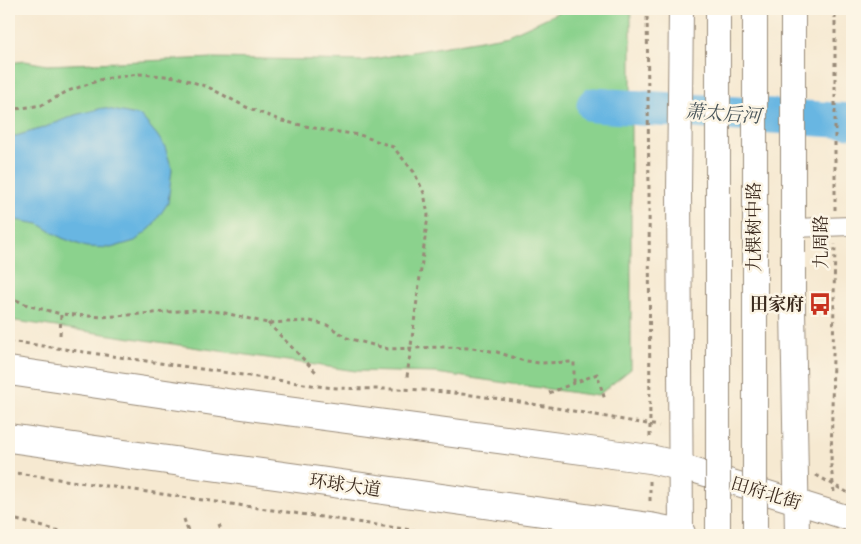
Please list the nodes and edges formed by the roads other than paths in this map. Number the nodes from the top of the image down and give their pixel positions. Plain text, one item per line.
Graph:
1 (718, 9) edge
2 (755, 9) edge
3 (681, 14) edge
4 (793, 15) edge
5 (844, 227) edge
6 (793, 228) junction
7 (9, 370) edge
8 (9, 438) edge
9 (680, 466) junction
10 (796, 502) junction
11 (844, 516) edge
12 (685, 535) edge
13 (718, 535) edge
14 (755, 535) edge
15 (797, 535) edge

1 - 13 main road, 九棵树中路, bridge
2 - 14 main road, 九棵树中路, bridge
3 - 9 main road
4 - 6 main road
5 - 6 street
6 - 10 main road
7 - 9 main road
8 - 12 main road, 环球大道
9 - 10 main road, 田府北街
9 - 12 main road
10 - 11 main road, 田府北街
10 - 15 main road

